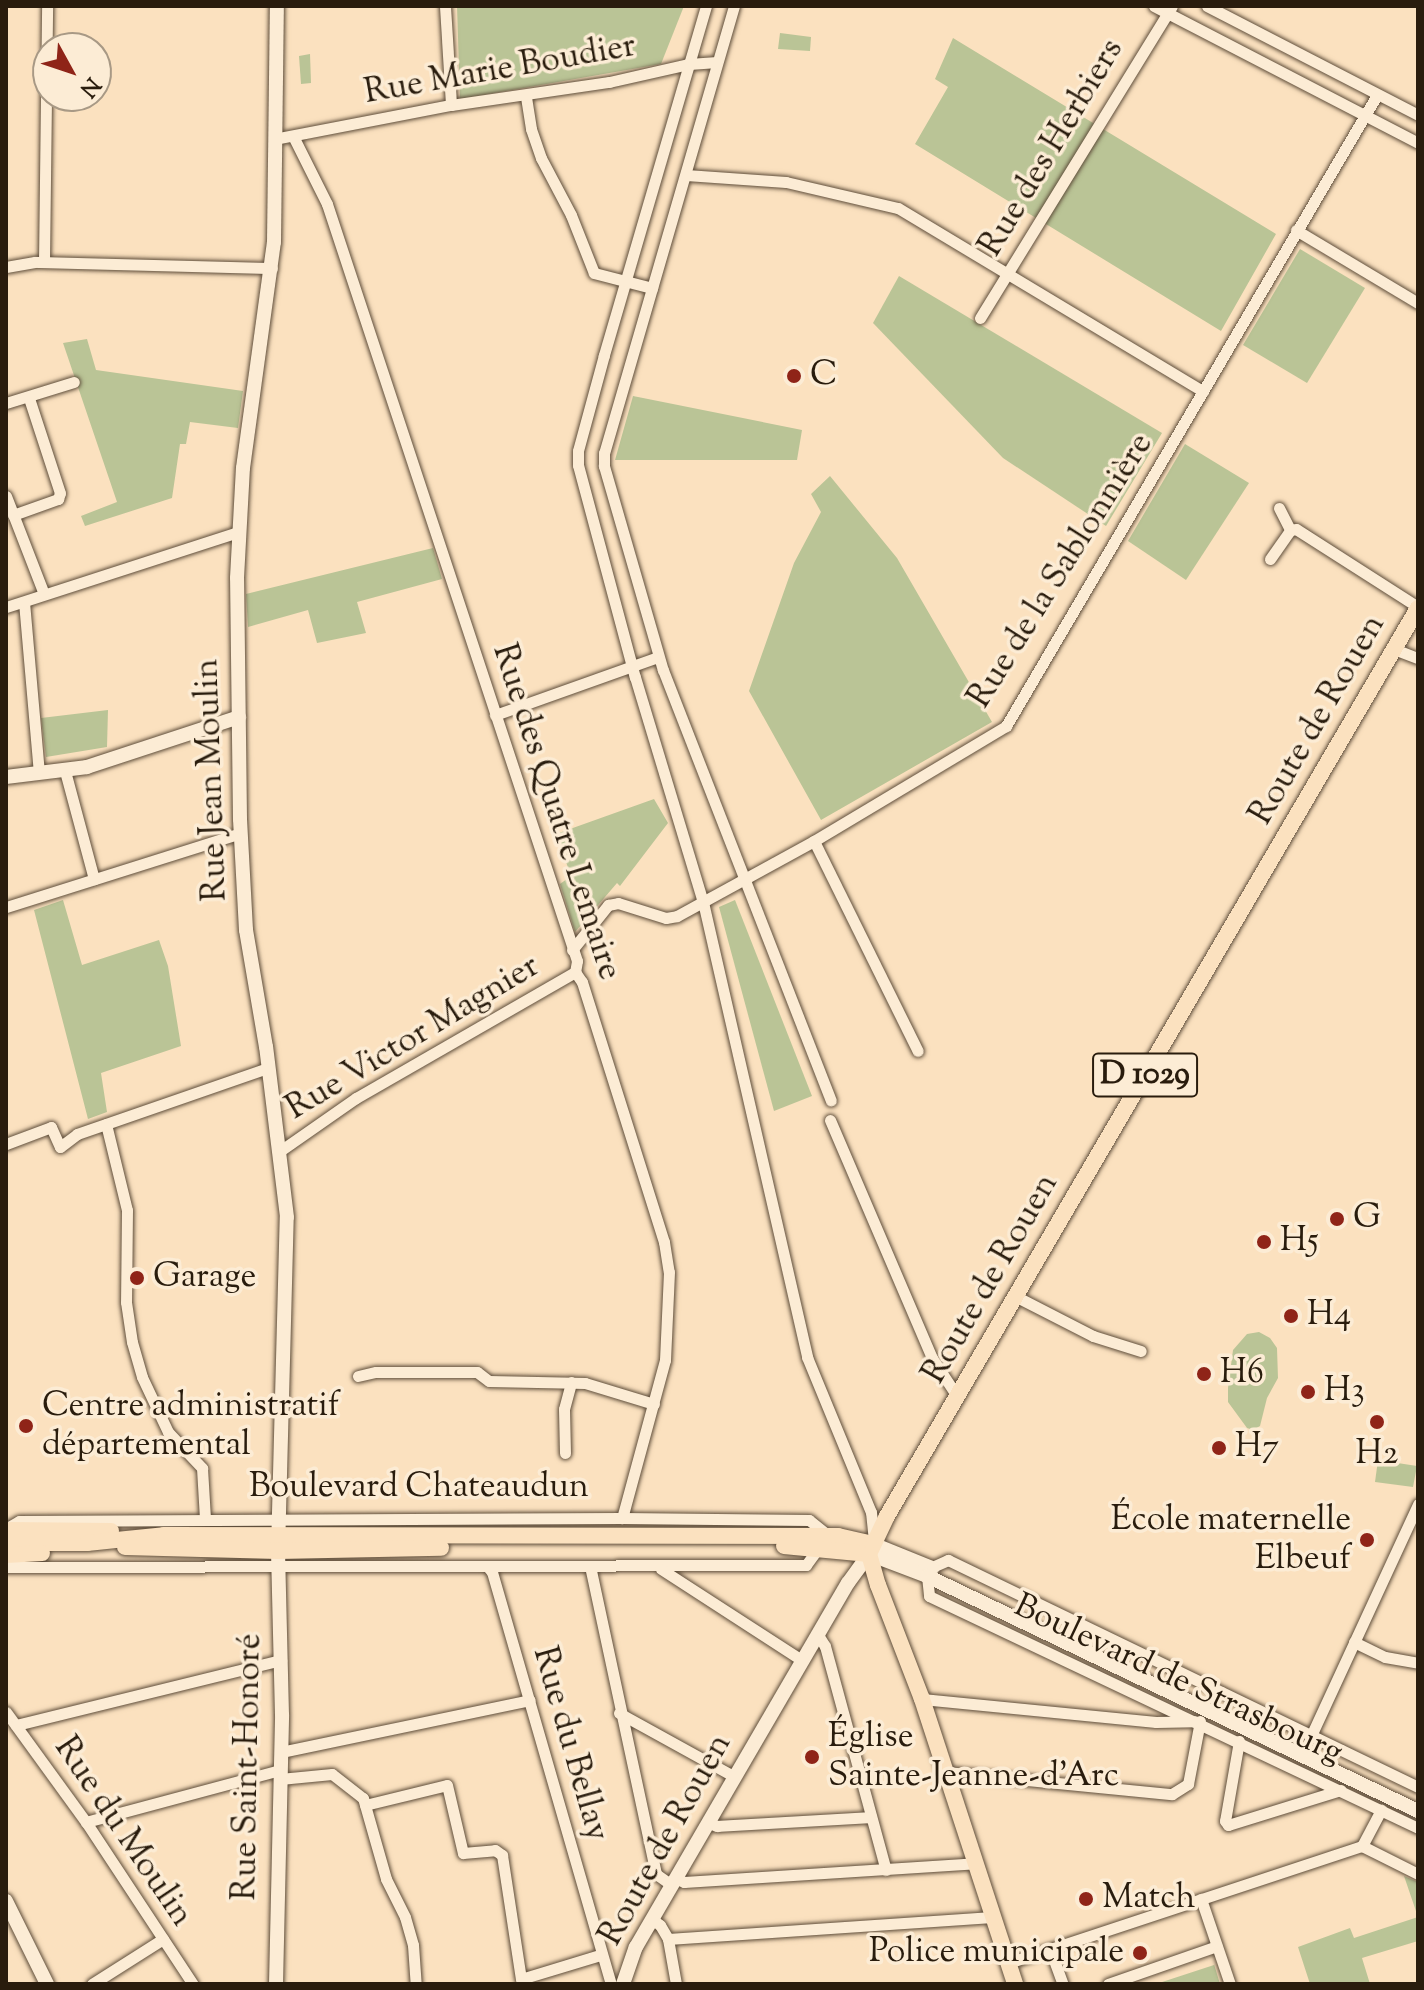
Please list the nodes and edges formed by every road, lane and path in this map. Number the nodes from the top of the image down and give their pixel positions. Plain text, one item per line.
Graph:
1 (47, 6) edge
2 (277, 6) edge
3 (445, 6) edge
4 (706, 6) edge
5 (734, 6) edge
6 (1154, 6) edge
7 (1207, 6) edge
8 (1170, 10) edge
9 (717, 62) junction
10 (689, 64) junction
11 (1377, 95) junction
12 (526, 97) junction
13 (451, 105) junction
14 (1418, 115) edge
15 (1365, 116) junction
16 (293, 136) junction
17 (274, 139) junction
18 (1418, 143) edge
19 (686, 175) junction
20 (1296, 230) junction
21 (44, 262) junction
22 (6, 267) edge
23 (272, 268) junction
24 (1008, 274) junction
25 (626, 282) junction
26 (652, 288) junction
27 (1418, 303) edge
28 (980, 318) dead end
29 (74, 382) dead end
30 (1203, 391) junction
31 (29, 398) junction
32 (6, 403) edge
33 (6, 496) edge
34 (1279, 508) dead end
35 (13, 515) junction
36 (1290, 530) junction
37 (238, 532) junction
38 (1270, 559) dead end
39 (44, 594) junction
40 (24, 602) junction
41 (6, 607) edge
42 (1418, 608) edge
43 (1394, 649) junction
44 (658, 657) junction
45 (1418, 658) edge
46 (632, 666) junction
47 (495, 715) junction
48 (239, 717) junction
49 (65, 771) junction
50 (39, 772) junction
51 (6, 777) edge
52 (240, 833) junction
53 (814, 841) junction
54 (94, 879) junction
55 (746, 879) junction
56 (703, 902) junction
57 (6, 907) edge
58 (572, 950) junction
59 (575, 972) junction
60 (918, 1051) dead end
61 (268, 1068) junction
62 (831, 1100) dead end
63 (830, 1120) dead end
64 (106, 1124) junction
65 (6, 1144) edge
66 (280, 1151) junction
67 (1015, 1296) junction
68 (1141, 1351) dead end
69 (358, 1376) dead end
70 (571, 1382) junction
71 (957, 1396) junction
72 (654, 1404) junction
73 (565, 1453) dead end
74 (1418, 1504) edge
75 (205, 1518) junction
76 (622, 1518) junction
77 (279, 1519) junction
78 (6, 1529) edge
79 (89, 1531) junction
80 (824, 1541) junction
81 (6, 1543) edge
82 (160, 1543) junction
83 (871, 1549) junction
84 (278, 1551) junction
85 (6, 1555) edge
86 (487, 1566) junction
87 (590, 1566) junction
88 (653, 1566) junction
89 (6, 1567) edge
90 (929, 1572) junction
91 (818, 1635) junction
92 (1354, 1642) junction
93 (281, 1660) junction
94 (803, 1661) junction
95 (1418, 1663) edge
96 (922, 1699) junction
97 (530, 1700) junction
98 (6, 1712) edge
99 (619, 1713) junction
100 (1200, 1721) junction
101 (16, 1725) junction
102 (1310, 1738) junction
103 (1239, 1741) junction
104 (281, 1752) junction
105 (946, 1772) junction
106 (280, 1774) junction
107 (735, 1777) junction
108 (1418, 1787) edge
109 (1341, 1790) junction
110 (1418, 1804) edge
111 (365, 1805) junction
112 (1381, 1810) junction
113 (1418, 1811) edge
114 (871, 1817) junction
115 (86, 1822) junction
116 (709, 1823) junction
117 (1418, 1828) edge
118 (1362, 1846) junction
119 (975, 1863) junction
120 (886, 1870) junction
121 (1418, 1874) edge
122 (674, 1881) junction
123 (1201, 1899) junction
124 (6, 1901) edge
125 (992, 1917) junction
126 (652, 1919) junction
127 (163, 1939) junction
128 (668, 1939) junction
129 (1217, 1946) junction
130 (1050, 1949) junction
131 (600, 1955) junction
132 (1008, 1963) junction
133 (47, 1984) edge
134 (92, 1984) edge
135 (193, 1984) edge
136 (276, 1984) edge
137 (416, 1984) edge
138 (611, 1984) edge
139 (623, 1984) edge
140 (676, 1984) edge
141 (1015, 1984) edge
142 (1063, 1984) edge
143 (1108, 1984) edge
144 (1230, 1984) edge

1 - 21 street
2 - 17 main road, Rue Jean Moulin
3 - 13 street
4 - 10 street
5 - 9 street
6 - 8 street
7 - 11 street
8 - 15 street
8 - 24 street, Rue des Herbiers
9 - 10 street, Rue Marie Boudier
9 - 19 street
10 - 12 street, Rue Marie Boudier
10 - 25 street
11 - 14 street
11 - 15 street, Rue de la Sablonnière
12 - 13 street, Rue Marie Boudier
12 - 25 street
13 - 16 street, Rue Marie Boudier
15 - 18 street
15 - 20 street, Rue de la Sablonnière
16 - 17 street, Rue Marie Boudier
16 - 47 street, Rue des Quatre Lemaire
17 - 23 main road, Rue Jean Moulin
19 - 24 street
19 - 26 street
20 - 27 street
20 - 30 street, Rue de la Sablonnière
21 - 22 street
21 - 23 street
23 - 37 main road, Rue Jean Moulin
24 - 28 street, Rue des Herbiers
24 - 30 street
25 - 26 street
25 - 46 street
26 - 44 street
29 - 31 street
30 - 53 street, Rue de la Sablonnière
31 - 32 street
31 - 35 street
33 - 35 street
34 - 36 street
35 - 39 street
36 - 38 street
36 - 42 street
37 - 39 street
37 - 48 main road, Rue Jean Moulin
39 - 40 street
40 - 41 street
40 - 50 street
42 - 43 main road, Route de Rouen / D 1029
43 - 45 street
43 - 67 main road, Route de Rouen / D 1029
44 - 46 street
44 - 55 street
46 - 47 street
46 - 56 street
47 - 58 street, Rue des Quatre Lemaire
48 - 49 main road
48 - 52 main road, Rue Jean Moulin
49 - 50 main road
49 - 54 street
50 - 51 main road
52 - 54 street
52 - 61 main road, Rue Jean Moulin
53 - 55 street, Rue de la Sablonnière
53 - 60 street
54 - 57 street
55 - 56 street, Rue de la Sablonnière
55 - 62 street
56 - 58 street, Rue de la Sablonnière
56 - 83 street
58 - 59 street, Rue des Quatre Lemaire
59 - 66 street, Rue Victor Magnier
59 - 72 street, Rue des Quatre Lemaire
61 - 64 street
61 - 66 main road, Rue Jean Moulin
63 - 71 street
64 - 65 street
64 - 75 street
66 - 77 main road, Rue Jean Moulin
67 - 68 street
67 - 71 main road, Route de Rouen / D 1029
69 - 70 street
70 - 72 street
70 - 73 street
71 - 83 main road, Route de Rouen / D 1029
72 - 76 street, Rue des Quatre Lemaire
74 - 92 street
75 - 77 street, Boulevard Chateaudun
75 - 79 street, Boulevard Chateaudun
76 - 77 street, Boulevard Chateaudun
76 - 80 street, Boulevard Chateaudun
77 - 84 main road, Rue Jean Moulin
78 - 79 main road
79 - 81 main road, Boulevard Chateaudun
79 - 82 main road, Boulevard Chateaudun
80 - 83 main road, Boulevard Chateaudun
80 - 84 main road, Boulevard Chateaudun
80 - 88 street, Boulevard Chateaudun
82 - 84 main road, Boulevard Chateaudun
82 - 85 main road
83 - 90 main road, Boulevard de Strasbourg
83 - 91 main road, Route de Rouen
83 - 96 main road
84 - 86 street, Boulevard Chateaudun
84 - 89 street, Boulevard Chateaudun
84 - 93 main road, Rue Saint-Honoré
86 - 87 street, Boulevard Chateaudun
86 - 97 street, Rue du Bellay
87 - 88 street, Boulevard Chateaudun
87 - 99 street
88 - 94 street
90 - 100 street, Boulevard de Strasbourg
90 - 102 street, Boulevard de Strasbourg
90 - 110 main road, Boulevard de Strasbourg
90 - 113 main road, Boulevard de Strasbourg
91 - 94 main road, Route de Rouen
91 - 114 street
92 - 95 street
92 - 102 street
93 - 101 street
93 - 104 main road, Rue Saint-Honoré
94 - 107 main road, Route de Rouen
96 - 100 street
96 - 105 main road
97 - 104 street
97 - 131 street, Rue du Bellay
98 - 101 street, Rue du Moulin
99 - 107 street
99 - 122 street
100 - 103 street, Boulevard de Strasbourg
100 - 105 street
101 - 115 street, Rue du Moulin
102 - 108 street, Boulevard de Strasbourg
103 - 109 street, Boulevard de Strasbourg
103 - 109 street
104 - 106 main road, Rue Saint-Honoré
105 - 119 main road
106 - 111 street
106 - 115 street
106 - 136 main road, Rue Saint-Honoré
107 - 116 main road, Route de Rouen
109 - 112 street, Boulevard de Strasbourg
111 - 131 street
111 - 137 street
112 - 117 street, Boulevard de Strasbourg
112 - 118 street
114 - 116 street
114 - 120 street
115 - 127 street, Rue du Moulin
116 - 122 main road, Route de Rouen
118 - 121 street
118 - 123 street
119 - 120 street
119 - 125 main road
120 - 122 street
122 - 126 main road, Route de Rouen
123 - 129 street
123 - 130 street
124 - 133 main road
125 - 128 street
125 - 132 main road
126 - 128 street
126 - 139 main road, Route de Rouen
127 - 134 street
127 - 135 street, Rue du Moulin
128 - 140 street
129 - 143 street
129 - 144 street
130 - 132 street
130 - 142 street
131 - 138 street, Rue du Bellay
132 - 141 main road

